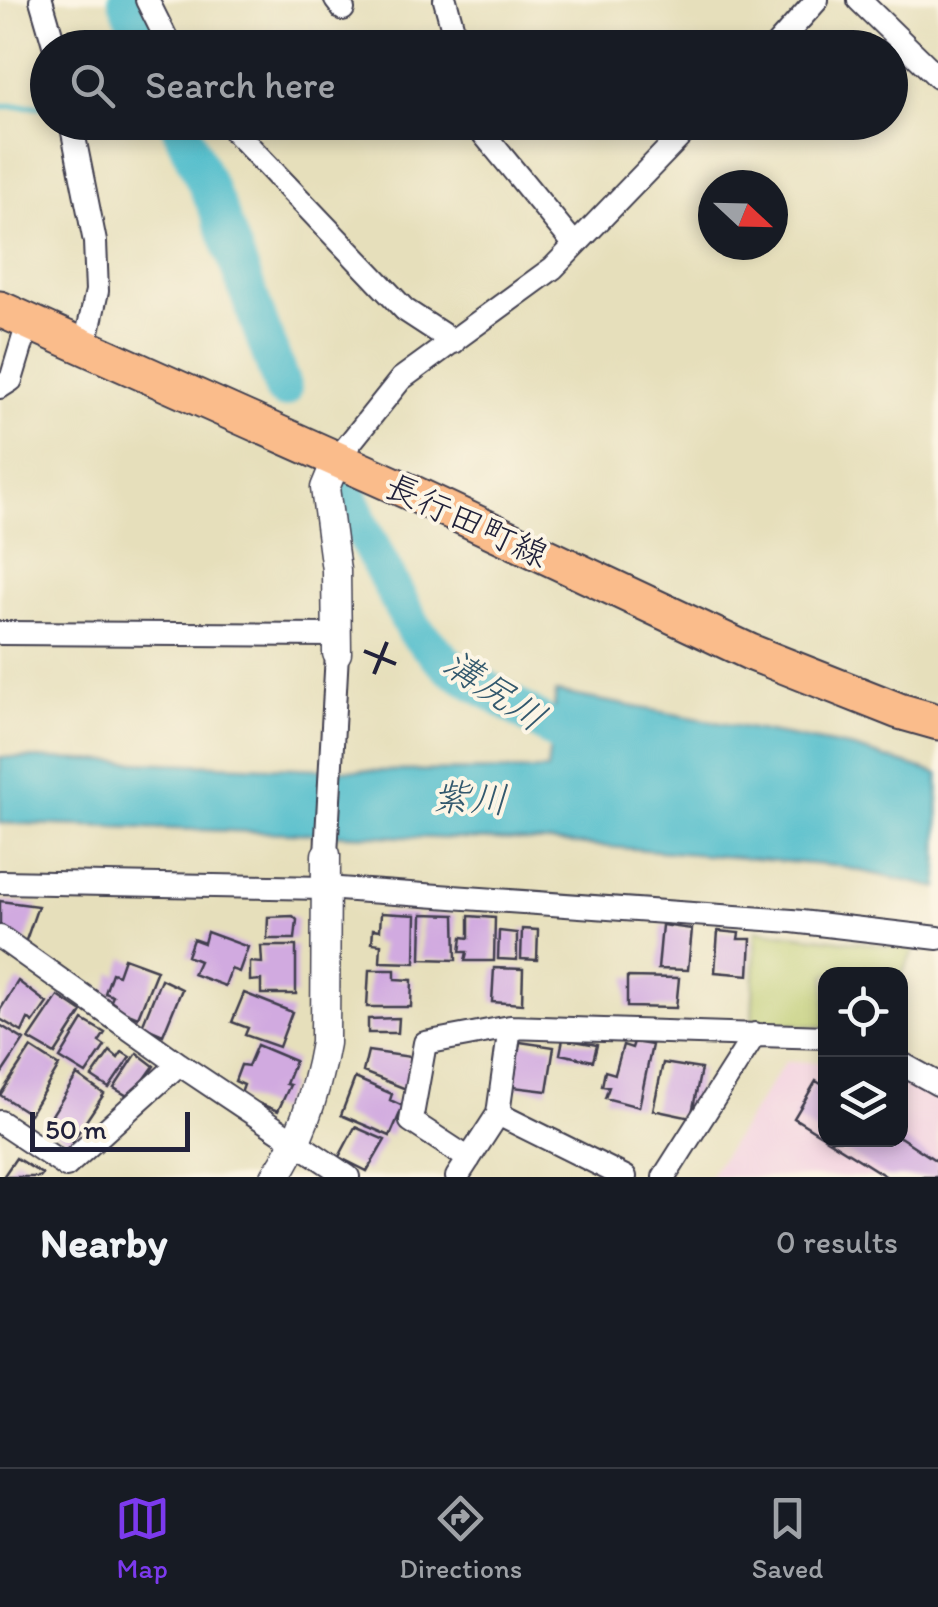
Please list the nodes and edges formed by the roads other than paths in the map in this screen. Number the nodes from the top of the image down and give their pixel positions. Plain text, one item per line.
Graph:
1 (41, 0) edge
2 (147, 0) edge
3 (445, 0) edge
4 (817, 0) edge
5 (859, 0) edge
6 (50, 30) edge
7 (162, 30) edge
8 (453, 30) edge
9 (790, 30) edge
10 (890, 30) edge
11 (908, 48) edge
12 (938, 77) edge
13 (75, 140) edge
14 (243, 140) edge
15 (489, 140) edge
16 (677, 140) edge
17 (575, 245) junction
18 (14, 315) edge
19 (454, 342) junction
20 (84, 345) junction
21 (0, 387) edge
22 (337, 460) junction
23 (0, 633) edge
24 (338, 644) junction
25 (938, 722) edge
26 (326, 856) joint
27 (0, 882) edge
28 (325, 888) junction
29 (0, 936) edge
30 (938, 938) edge
31 (510, 1027) junction
32 (755, 1034) junction
33 (818, 1036) edge
34 (179, 1064) junction
35 (908, 1065) edge
36 (935, 1076) edge
37 (498, 1114) junction
38 (0, 1122) edge
39 (295, 1142) junction
40 (463, 1168) edge
41 (62, 1172) edge
42 (275, 1177) edge
43 (348, 1177) edge
44 (625, 1177) edge
45 (664, 1177) edge

1 - 6 street
2 - 7 street
3 - 8 street
4 - 9 street
5 - 10 street
11 - 12 street
13 - 20 street
14 - 19 street
15 - 17 street
16 - 17 street
17 - 19 street
18 - 20 main road, 長行田町線
18 - 21 street
19 - 22 street
20 - 22 main road, 長行田町線
22 - 24 street
22 - 25 main road, 長行田町線
23 - 24 street
24 - 26 street
26 - 28 street
27 - 28 street
28 - 30 street
28 - 39 street
29 - 34 street
31 - 32 street
31 - 37 street
31 - 40 street
32 - 33 street
32 - 45 street
34 - 39 street
34 - 41 street
35 - 36 street
37 - 40 street
37 - 44 street
38 - 41 street
39 - 42 street
39 - 43 street

